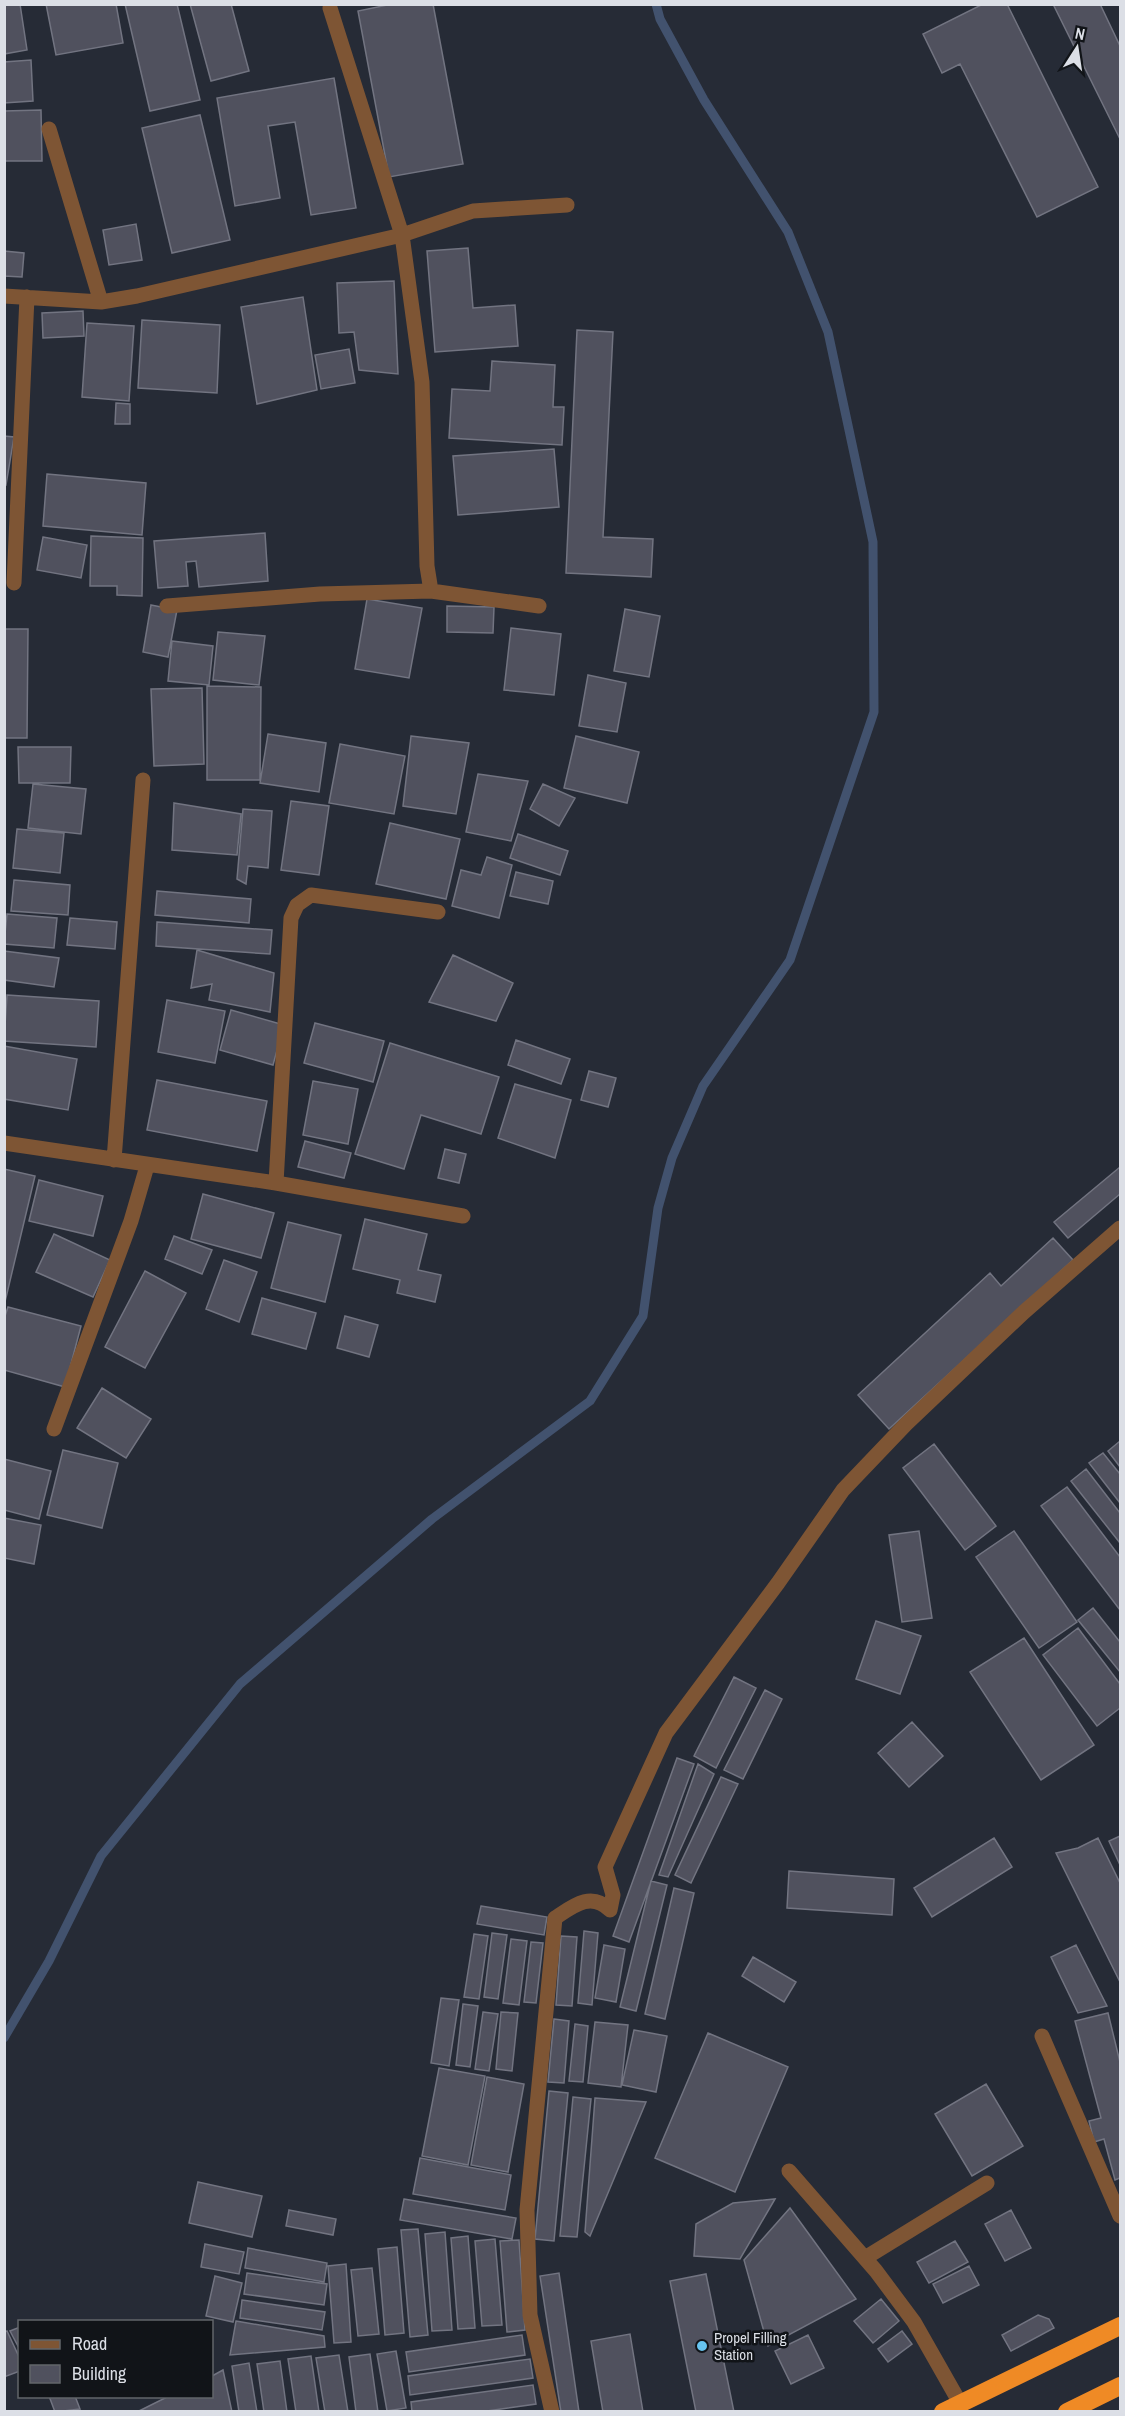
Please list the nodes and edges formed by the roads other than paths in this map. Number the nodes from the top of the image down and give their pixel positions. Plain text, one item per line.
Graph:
1 (330, 8) dead end
2 (49, 129) dead end
3 (567, 205) dead end
4 (402, 235) junction
5 (4, 296) edge
6 (27, 297) junction
7 (101, 302) junction
8 (14, 583) dead end
9 (431, 591) junction
10 (167, 606) dead end
11 (539, 606) dead end
12 (143, 780) dead end
13 (438, 912) dead end
14 (4, 1143) edge
15 (114, 1160) junction
16 (147, 1166) junction
17 (276, 1183) junction
18 (463, 1216) dead end
19 (1120, 1228) edge
20 (54, 1429) dead end
21 (1042, 2036) dead end
22 (789, 2171) dead end
23 (987, 2183) dead end
24 (1120, 2216) edge
25 (865, 2258) junction
26 (1120, 2326) edge
27 (1120, 2386) edge
28 (960, 2403) junction
29 (552, 2412) edge
30 (942, 2412) edge
31 (1066, 2412) edge

1 - 4 street
2 - 7 street
3 - 4 street
4 - 7 street
4 - 9 street
5 - 6 street
6 - 7 street
6 - 8 street
9 - 10 street
9 - 11 street
12 - 15 street
13 - 17 street
14 - 15 street
15 - 16 street
16 - 17 street
16 - 20 street
17 - 18 street
19 - 29 street
21 - 24 street
22 - 25 street
23 - 25 street
25 - 28 street
26 - 28 highway
27 - 31 highway
28 - 30 highway

